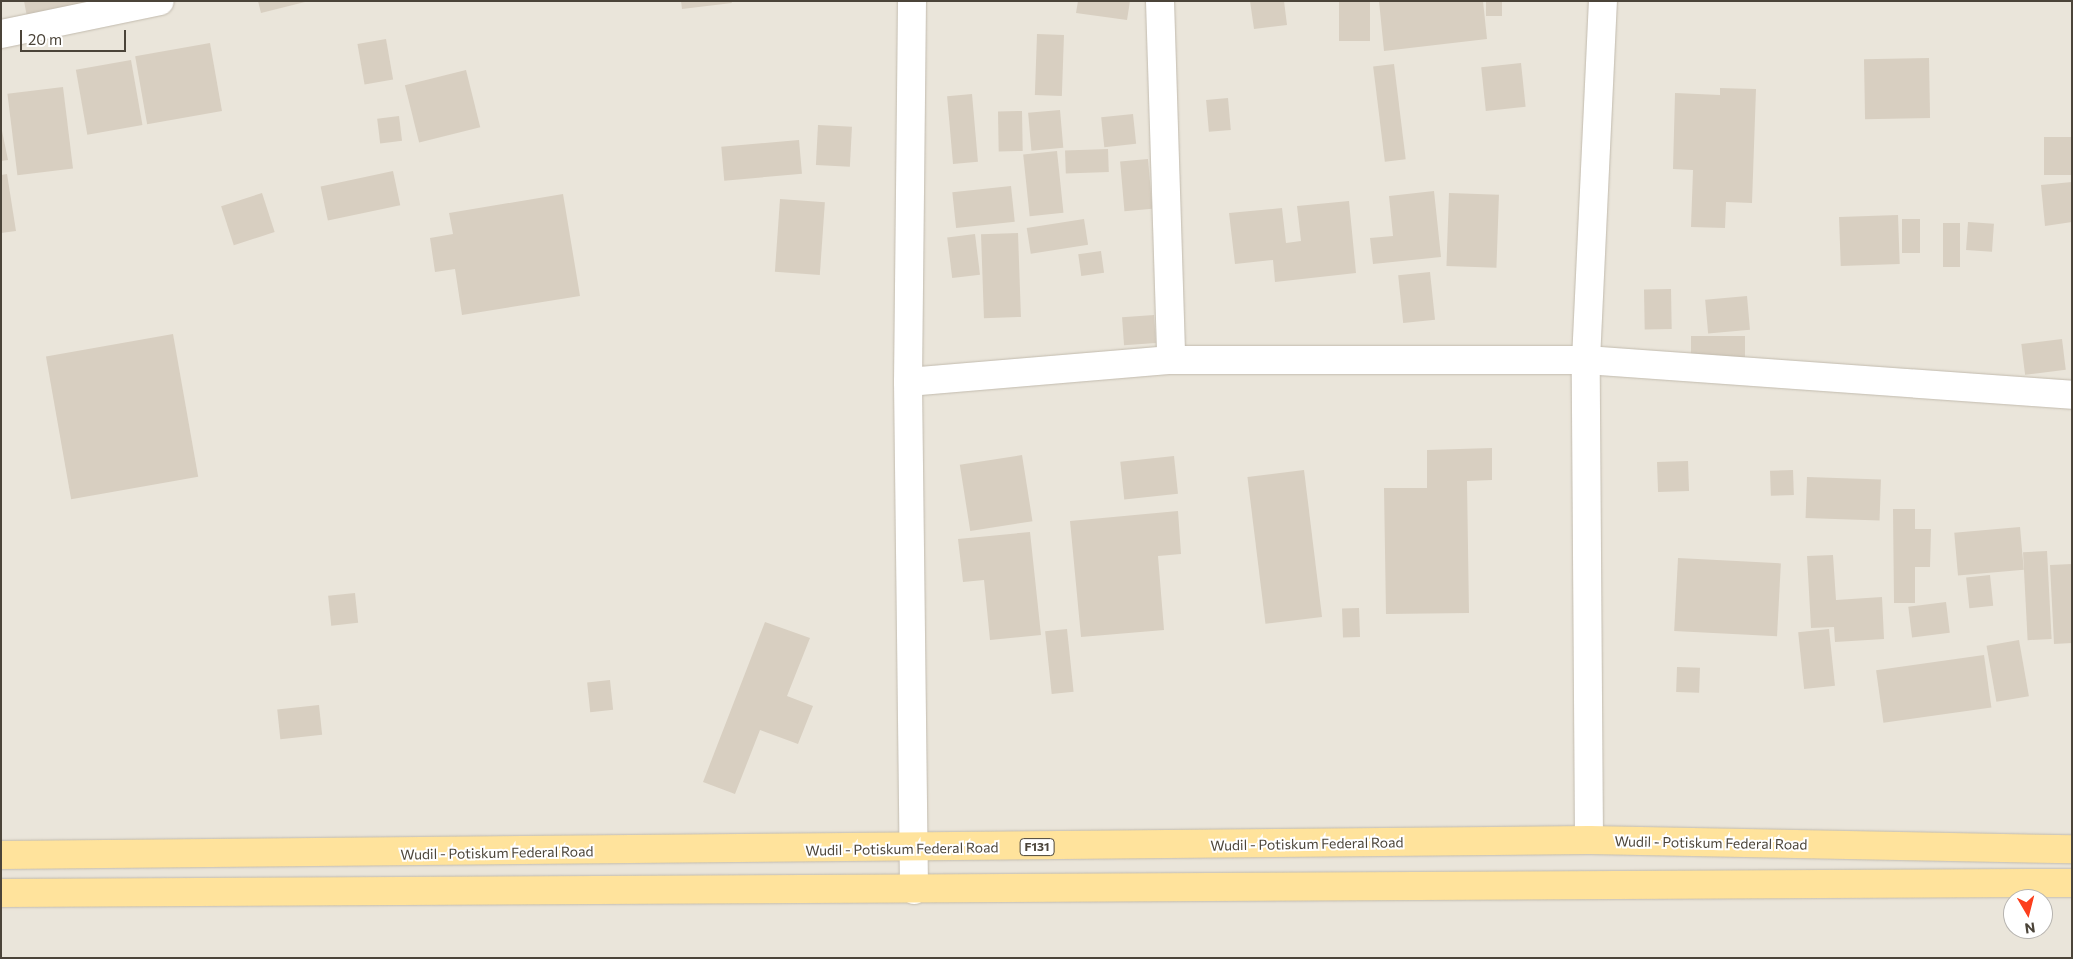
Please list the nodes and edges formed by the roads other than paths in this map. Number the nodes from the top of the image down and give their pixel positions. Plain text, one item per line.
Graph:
1 (160, 1) edge
2 (912, 1) edge
3 (1160, 1) edge
4 (1603, 1) edge
5 (1, 34) edge
6 (1171, 360) junction
7 (1586, 360) junction
8 (908, 382) junction
9 (2072, 395) edge
10 (1589, 840) junction
11 (1650, 841) junction
12 (913, 849) junction
13 (2072, 849) edge
14 (1, 855) edge
15 (1650, 882) junction
16 (2072, 883) edge
17 (914, 890) junction
18 (1, 893) edge

1 - 5 street
2 - 8 street
3 - 6 street
4 - 7 street
6 - 7 street
6 - 8 street
7 - 9 street
7 - 10 street
8 - 12 street
10 - 11 main road, Wudil - Potiskum Federal Road / F131
10 - 12 main road, Wudil - Potiskum Federal Road / F131
11 - 13 main road, Wudil - Potiskum Federal Road / F131
11 - 15 main road
12 - 14 main road, Wudil - Potiskum Federal Road / F131
12 - 17 street
15 - 16 main road
15 - 17 main road
17 - 18 main road

